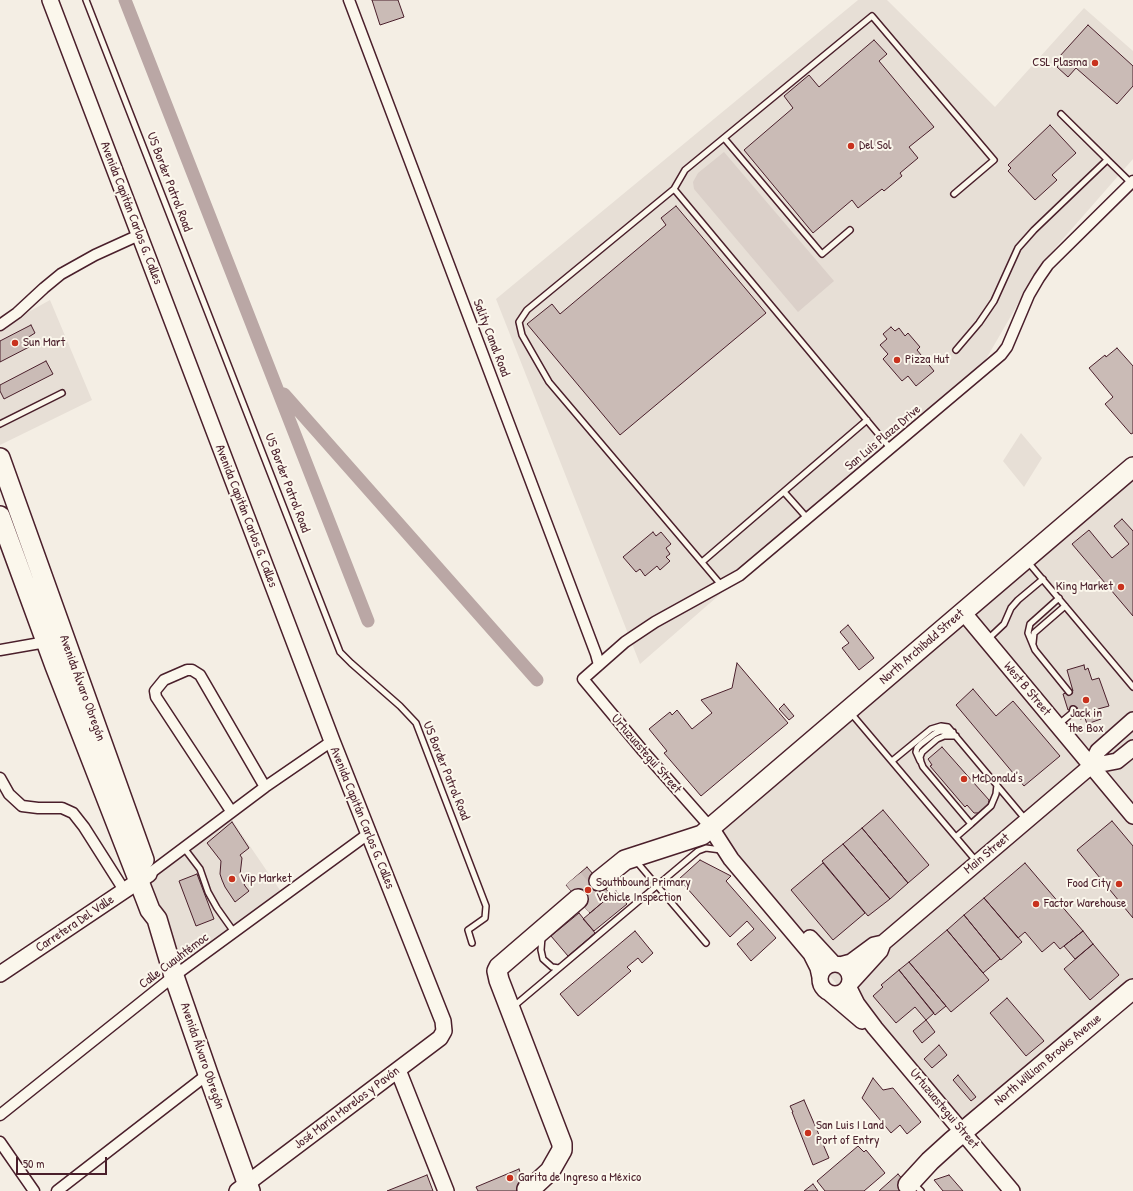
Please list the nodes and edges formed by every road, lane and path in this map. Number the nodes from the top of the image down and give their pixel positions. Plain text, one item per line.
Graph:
1 (50, 0) edge
2 (86, 0) edge
3 (349, 0) edge
4 (1061, 114) dead end
5 (724, 138) junction
6 (1107, 160) junction
7 (1132, 182) edge
8 (674, 189) junction
9 (954, 194) dead end
10 (850, 230) dead end
11 (139, 235) junction
12 (0, 325) edge
13 (956, 350) dead end
14 (62, 393) dead end
15 (867, 420) junction
16 (0, 424) edge
17 (890, 448) junction
18 (0, 458) edge
19 (1133, 467) edge
20 (784, 492) junction
21 (0, 516) edge
22 (808, 519) junction
23 (1026, 558) junction
24 (702, 562) junction
25 (1043, 579) junction
26 (722, 586) junction
27 (1059, 598) junction
28 (1065, 606) junction
29 (963, 612) junction
30 (987, 640) junction
31 (46, 642) junction
32 (1032, 645) junction
33 (0, 650) edge
34 (599, 665) junction
35 (1133, 687) edge
36 (1069, 692) dead end
37 (1073, 709) dead end
38 (849, 710) junction
39 (1133, 720) edge
40 (1058, 726) junction
41 (954, 734) junction
42 (332, 741) junction
43 (1133, 748) edge
44 (892, 761) junction
45 (1092, 766) junction
46 (0, 778) edge
47 (997, 785) junction
48 (265, 787) junction
49 (231, 811) junction
50 (1133, 816) edge
51 (1027, 820) junction
52 (971, 824) junction
53 (705, 832) junction
54 (368, 834) junction
55 (956, 837) junction
56 (184, 848) junction
57 (726, 851) junction
58 (633, 858) junction
59 (977, 862) junction
60 (599, 881) tunnel mouth
61 (137, 882) junction
62 (656, 886) junction
63 (543, 930) junction
64 (234, 932) junction
65 (883, 942) junction
66 (472, 943) dead end
67 (706, 944) dead end
68 (837, 965) junction
69 (558, 968) junction
70 (0, 972) edge
71 (174, 976) junction
72 (820, 977) junction
73 (848, 986) junction
74 (1133, 989) edge
75 (828, 992) junction
76 (510, 1009) junction
77 (875, 1028) junction
78 (444, 1031) joint
79 (398, 1070) junction
80 (208, 1074) junction
81 (0, 1115) edge
82 (963, 1132) junction
83 (0, 1142) edge
84 (914, 1186) edge
85 (245, 1188) edge
86 (526, 1189) dead end
87 (34, 1191) edge
88 (58, 1191) edge
89 (446, 1191) edge
90 (1012, 1191) edge

1 - 11 street, Avenida Capitán Carlos G. Calles
2 - 66 lane, US Border Patrol Road
3 - 34 street, Sality Canal Road
4 - 6 lane
5 - 8 lane
5 - 9 lane
5 - 10 lane
6 - 7 lane
6 - 13 lane
7 - 17 street, San Luis Plaza Drive
8 - 15 lane
8 - 24 lane
11 - 12 street
11 - 42 street, Avenida Capitán Carlos G. Calles
14 - 16 lane
15 - 17 lane
15 - 20 lane
17 - 22 street, San Luis Plaza Drive
18 - 61 highway, Avenida Álvaro Obregón
19 - 23 highway, North Archibald Street
20 - 22 lane
20 - 24 lane
21 - 31 highway, Avenida Álvaro Obregón
22 - 26 street, San Luis Plaza Drive
23 - 25 lane
23 - 29 highway, North Archibald Street
24 - 26 lane
25 - 27 lane
25 - 30 lane
26 - 34 street, San Luis Plaza Drive
27 - 28 lane
27 - 32 lane
28 - 32 lane
28 - 35 lane
29 - 30 street, West B Street
29 - 38 highway, North Archibald Street
30 - 40 street, West B Street
31 - 33 street
31 - 61 highway, Avenida Álvaro Obregón
32 - 36 lane
34 - 53 street, Urtuzuastegui Street
37 - 40 lane
38 - 44 lane
38 - 53 highway, North Archibald Street
39 - 45 street, Main Street
40 - 45 street, West B Street
41 - 44 lane
41 - 47 lane
41 - 52 lane
42 - 48 street
42 - 54 street, Avenida Capitán Carlos G. Calles
43 - 45 street, Main Street
44 - 55 lane
45 - 50 street, West B Street
45 - 51 street, Main Street
46 - 61 street
47 - 51 lane
47 - 52 lane
48 - 49 street
48 - 49 street
49 - 56 street
51 - 59 street, Main Street
52 - 55 lane
53 - 57 street, Urtuzuastegui Street
53 - 58 highway
53 - 68 street, Urtuzuastegui Street
54 - 64 street, Calle Cuauhtémoc
54 - 78 street, Avenida Capitán Carlos G. Calles
55 - 59 lane
56 - 61 street
56 - 64 lane
57 - 62 lane
57 - 72 street, Urtuzuastegui Street
58 - 60 highway
58 - 62 lane
59 - 65 street, Main Street
61 - 70 street, Carretera Del Valle
61 - 71 highway, Avenida Álvaro Obregón
62 - 67 lane
62 - 69 lane
63 - 69 lane
63 - 76 highway
63 - 76 highway
64 - 71 street, Calle Cuauhtémoc
65 - 68 street, Main Street
65 - 73 street, Main Street
68 - 72 street
68 - 73 street
69 - 76 lane
71 - 80 highway, Avenida Álvaro Obregón
71 - 81 street, Calle Cuauhtémoc
72 - 75 street
73 - 75 street
73 - 77 street, Urtuzuastegui Street
74 - 82 highway, North William Brooks Avenue
75 - 77 street, Urtuzuastegui Street
76 - 86 highway
77 - 82 street, Urtuzuastegui Street
78 - 79 street, José María Morelos y Pavón
79 - 85 street, José María Morelos y Pavón
79 - 89 street
80 - 85 highway, Avenida Álvaro Obregón
80 - 88 street
82 - 84 highway, North William Brooks Avenue
82 - 90 street, Urtuzuastegui Street
83 - 87 street

